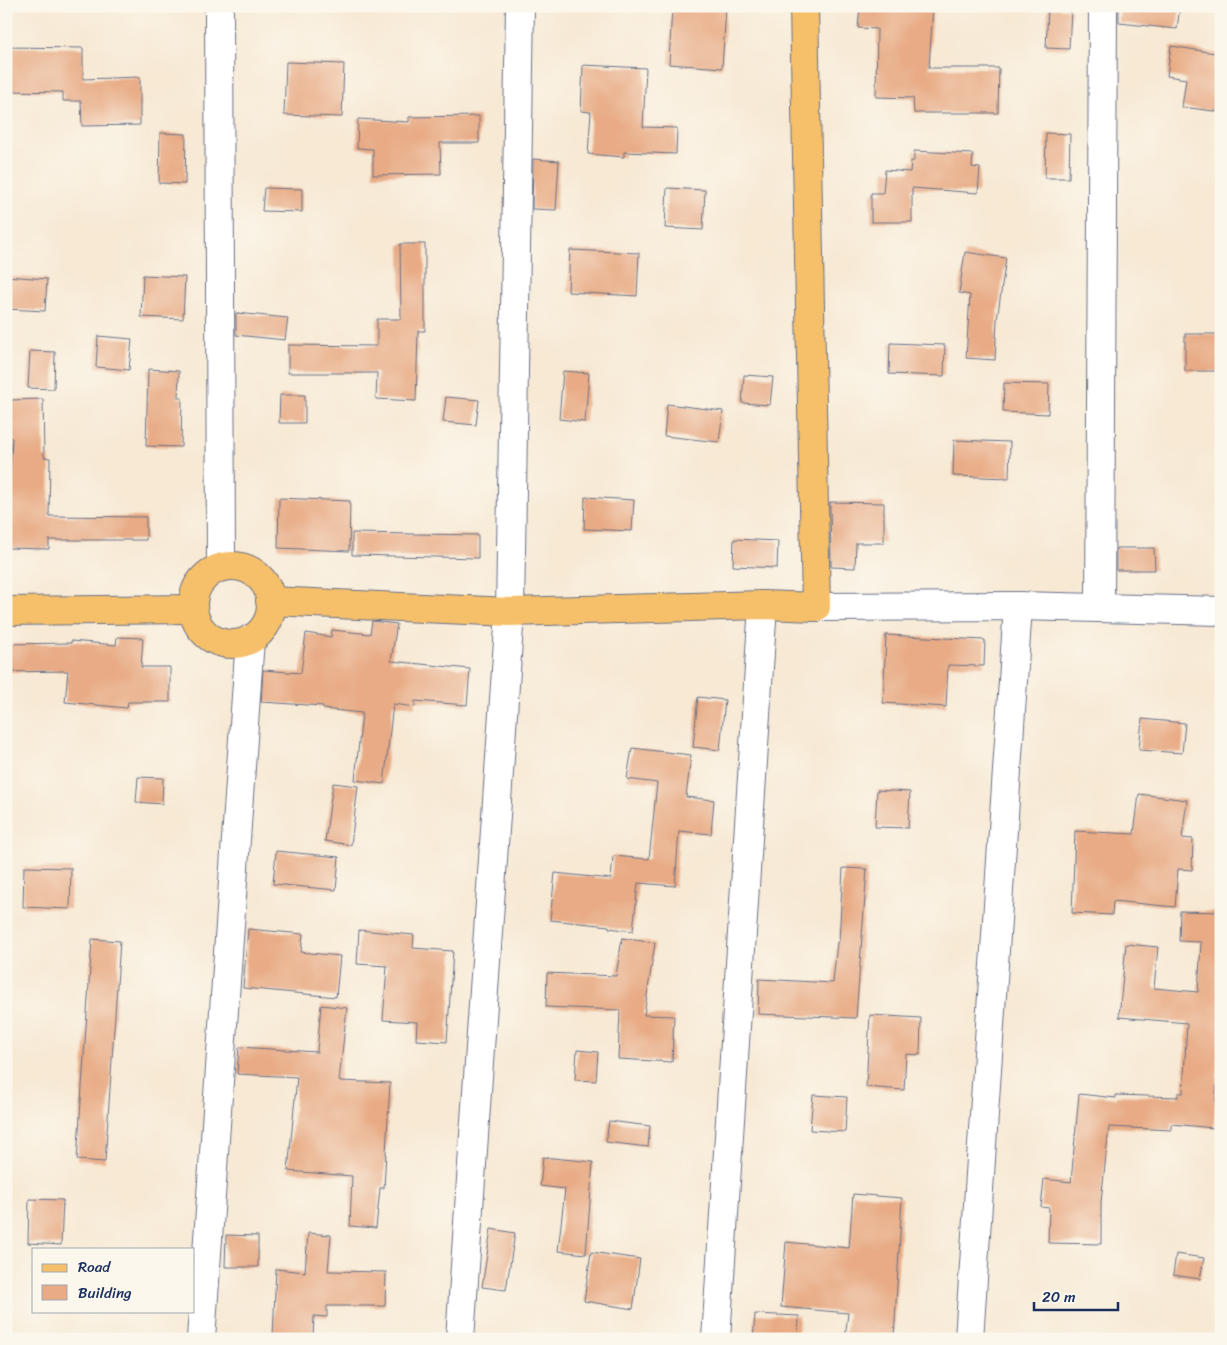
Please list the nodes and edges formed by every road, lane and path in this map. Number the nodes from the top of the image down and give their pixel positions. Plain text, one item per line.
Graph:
1 (219, 6) edge
2 (520, 6) edge
3 (804, 6) edge
4 (1104, 6) edge
5 (221, 567) junction
6 (270, 601) junction
7 (763, 605) junction
8 (1018, 606) junction
9 (816, 607) junction
10 (1100, 608) junction
11 (193, 609) junction
12 (6, 611) edge
13 (1221, 611) edge
14 (510, 612) junction
15 (250, 639) junction
16 (201, 1339) edge
17 (460, 1339) edge
18 (716, 1339) edge
19 (969, 1339) edge

1 - 5 street
2 - 14 street
3 - 9 main road
4 - 10 street
5 - 6 main road
5 - 11 main road
6 - 14 main road
6 - 15 main road
7 - 9 main road
7 - 14 main road
7 - 18 street
8 - 9 street
8 - 10 street
8 - 19 street
10 - 13 street
11 - 12 main road
11 - 15 main road
14 - 17 street
15 - 16 street

